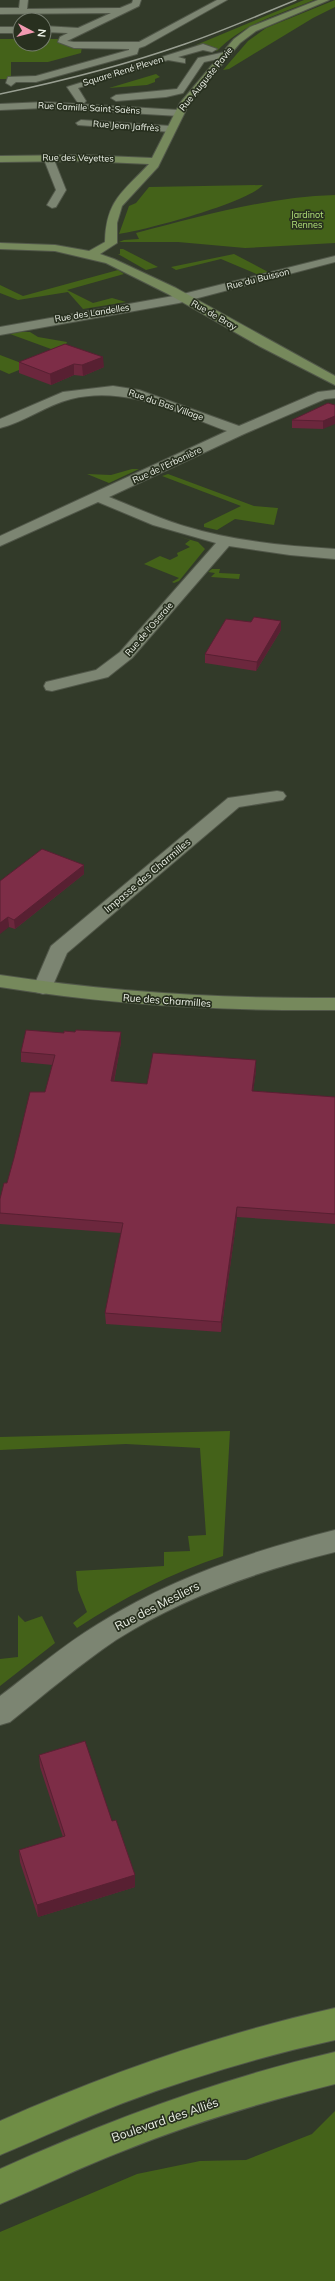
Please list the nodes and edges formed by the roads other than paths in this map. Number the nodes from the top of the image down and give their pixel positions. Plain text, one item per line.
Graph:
1 (24, 0) edge
2 (137, 0) edge
3 (223, 0) edge
4 (325, 0) edge
5 (124, 10) junction
6 (30, 11) dead end
7 (0, 12) edge
8 (52, 29) edge
9 (0, 30) edge
10 (12, 30) edge
11 (80, 31) junction
12 (134, 46) junction
13 (212, 49) dead end
14 (225, 55) junction
15 (168, 57) junction
16 (197, 64) junction
17 (11, 83) dead end
18 (77, 104) junction
19 (0, 107) edge
20 (179, 113) junction
21 (81, 123) dead end
22 (171, 129) junction
23 (48, 158) junction
24 (0, 159) edge
25 (156, 161) junction
26 (52, 205) dead end
27 (0, 246) edge
28 (91, 255) junction
29 (334, 260) edge
30 (184, 298) junction
31 (0, 331) edge
32 (335, 381) edge
33 (335, 394) edge
34 (0, 424) edge
35 (239, 431) junction
36 (98, 497) junction
37 (226, 540) junction
38 (0, 542) edge
39 (335, 554) edge
40 (52, 686) dead end
41 (277, 796) dead end
42 (0, 981) edge
43 (43, 988) junction
44 (335, 1004) edge
45 (335, 1541) edge
46 (0, 1713) edge
47 (335, 2024) edge
48 (335, 2068) edge
49 (0, 2138) edge
50 (0, 2187) edge

1 - 7 street
2 - 5 street
3 - 12 street
4 - 14 street, Rue Auguste Pavie
5 - 6 street
5 - 11 street
8 - 11 street
9 - 10 street
11 - 12 street
12 - 17 street
13 - 15 street, Square René Pleven
14 - 16 street
14 - 20 street, Rue Auguste Pavie
15 - 16 street, Square René Pleven
15 - 18 street, Square René Pleven
16 - 18 street, Square René Pleven
18 - 19 street, Rue Camille Saint-Saëns
18 - 20 street, Rue Camille Saint-Saëns
20 - 22 street, Rue Auguste Pavie
21 - 22 street, Rue Jean Jaffrès
22 - 25 street, Rue Auguste Pavie
23 - 24 street, Rue des Veyettes
23 - 25 street, Rue des Veyettes
23 - 26 street
25 - 28 street, Rue Auguste Pavie
27 - 28 street, Rue de Bray
28 - 30 street, Rue de Bray
29 - 30 street, Rue du Buisson
30 - 31 street, Rue des Landelles
30 - 32 street, Rue de Bray
33 - 35 street, Rue de l'Erbonière
34 - 35 street, Rue du Bas Village
35 - 36 street, Rue de l'Erbonière
36 - 37 street
36 - 38 street, Rue de l'Erbonière
37 - 39 street
37 - 40 street, Rue de l'Oseraie
41 - 43 street, Impasse des Charmilles
42 - 43 street, Rue des Charmilles
43 - 44 street, Rue des Charmilles
45 - 46 street, Rue des Mesliers
47 - 49 main road
48 - 50 main road, Boulevard des Alliés

